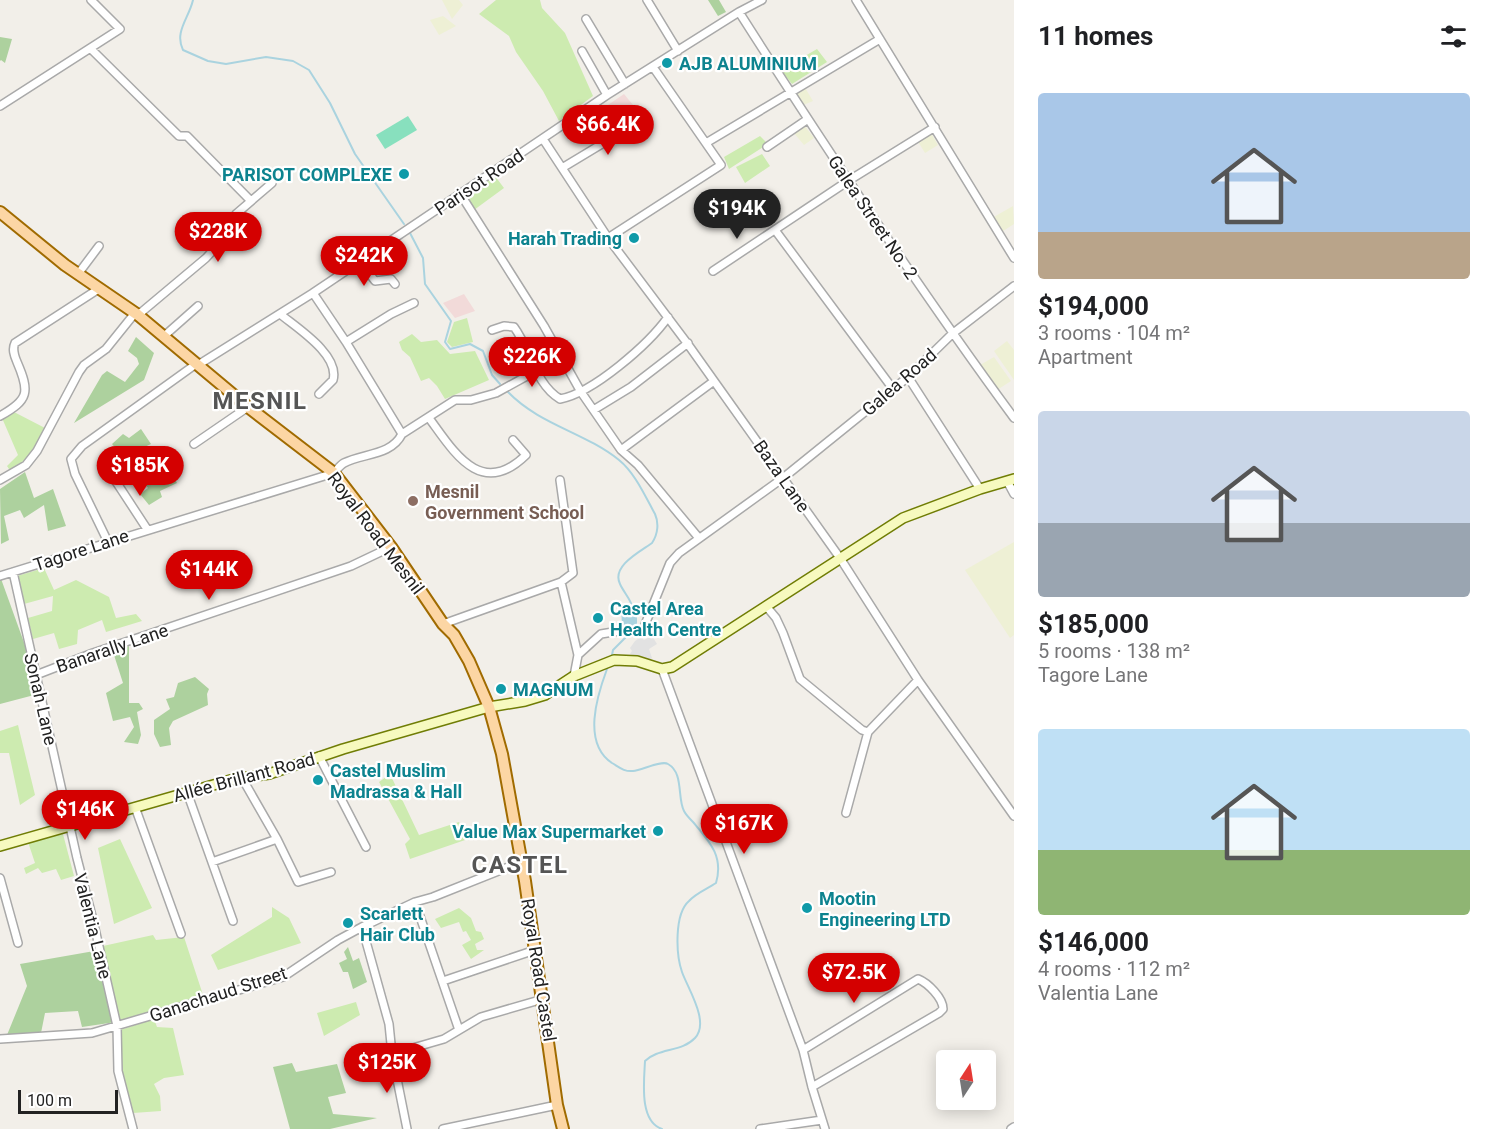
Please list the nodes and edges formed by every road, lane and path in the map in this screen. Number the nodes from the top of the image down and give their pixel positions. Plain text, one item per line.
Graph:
1 (91, 0) edge
2 (647, 0) edge
3 (762, 0) edge
4 (856, 0) edge
5 (739, 12) junction
6 (586, 19) dead end
7 (880, 39) junction
8 (92, 49) junction
9 (582, 51) dead end
10 (678, 51) junction
11 (653, 67) junction
12 (625, 84) junction
13 (791, 93) junction
14 (607, 95) junction
15 (0, 106) edge
16 (808, 119) junction
17 (640, 121) dead end
18 (935, 127) junction
19 (543, 139) junction
20 (706, 142) junction
21 (767, 147) dead end
22 (562, 168) junction
23 (848, 181) junction
24 (272, 183) dead end
25 (461, 195) junction
26 (251, 201) junction
27 (0, 212) edge
28 (775, 230) junction
29 (608, 238) junction
30 (99, 246) dead end
31 (1014, 258) edge
32 (360, 261) junction
33 (713, 271) dead end
34 (78, 274) junction
35 (396, 284) dead end
36 (1014, 286) edge
37 (100, 288) junction
38 (313, 293) junction
39 (414, 303) dead end
40 (198, 306) dead end
41 (136, 314) junction
42 (280, 314) junction
43 (668, 317) junction
44 (492, 330) dead end
45 (952, 334) junction
46 (163, 337) junction
47 (346, 342) junction
48 (688, 343) junction
49 (197, 365) junction
50 (536, 371) junction
51 (908, 377) junction
52 (714, 381) junction
53 (893, 389) junction
54 (582, 392) junction
55 (319, 394) dead end
56 (248, 406) junction
57 (595, 409) junction
58 (0, 416) edge
59 (429, 418) junction
60 (1014, 418) edge
61 (402, 434) junction
62 (513, 440) dead end
63 (194, 444) dead end
64 (621, 450) junction
65 (334, 473) junction
66 (113, 477) dead end
67 (783, 478) junction
68 (0, 480) edge
69 (560, 480) dead end
70 (1010, 480) edge
71 (980, 489) junction
72 (1014, 494) edge
73 (147, 529) junction
74 (698, 537) junction
75 (108, 542) junction
76 (391, 547) junction
77 (840, 558) junction
78 (13, 572) junction
79 (0, 576) edge
80 (561, 582) junction
81 (766, 606) junction
82 (443, 624) junction
83 (578, 655) junction
84 (662, 669) junction
85 (36, 675) junction
86 (574, 676) junction
87 (918, 680) junction
88 (489, 707) junction
89 (868, 732) junction
90 (319, 756) junction
91 (242, 778) junction
92 (187, 792) junction
93 (135, 807) junction
94 (846, 813) dead end
95 (1014, 816) edge
96 (70, 827) junction
97 (277, 839) junction
98 (0, 846) edge
99 (366, 847) dead end
100 (212, 862) junction
101 (521, 862) junction
102 (331, 872) dead end
103 (0, 878) edge
104 (415, 902) junction
105 (233, 921) dead end
106 (362, 927) junction
107 (181, 934) dead end
108 (18, 943) dead end
109 (535, 950) junction
110 (443, 981) junction
111 (543, 999) junction
112 (117, 1026) junction
113 (459, 1030) junction
114 (0, 1039) edge
115 (803, 1050) junction
116 (392, 1054) junction
117 (812, 1087) junction
118 (557, 1105) junction
119 (822, 1120) junction
120 (449, 1128) edge
121 (133, 1129) edge
122 (407, 1129) edge
123 (563, 1129) edge
124 (760, 1129) edge
125 (825, 1129) edge

1 - 8 street
2 - 10 street
3 - 5 street, Parisot Road
4 - 7 street
5 - 10 street, Parisot Road
5 - 13 street, Galea Street No. 2
6 - 12 street
7 - 13 street
7 - 18 street
8 - 15 street
8 - 26 street
9 - 14 street
10 - 11 street, Parisot Road
11 - 12 street, Parisot Road
11 - 20 street
12 - 14 street, Parisot Road
13 - 16 street, Galea Street No. 2
13 - 20 street
14 - 19 street, Parisot Road
16 - 21 street
16 - 23 street, Galea Street No. 2
17 - 22 street
18 - 23 street
18 - 31 street
19 - 22 street, Baza Lane
19 - 25 street, Parisot Road
20 - 29 street
22 - 29 street, Baza Lane
23 - 28 street
23 - 45 street, Galea Street No. 2
24 - 26 street
25 - 32 street, Parisot Road
25 - 54 street
26 - 41 street
27 - 34 main road, Royal Road Mesnil
28 - 33 street
28 - 53 street
29 - 43 street, Baza Lane
30 - 34 street
32 - 35 street
32 - 38 street, Parisot Road
34 - 37 main road, Royal Road Mesnil
36 - 45 street, Galea Road
37 - 41 main road, Royal Road Mesnil
37 - 58 street
38 - 42 street, Parisot Road
38 - 47 street
39 - 47 street
40 - 46 street
41 - 46 main road, Royal Road Mesnil
41 - 68 street
42 - 49 street, Parisot Road
42 - 55 street
43 - 48 street, Baza Lane
43 - 54 street
44 - 50 street
45 - 51 street, Galea Road
45 - 60 street, Galea Street No. 2
46 - 49 main road, Royal Road Mesnil
47 - 61 street
48 - 52 street, Baza Lane
48 - 57 street
49 - 56 main road, Royal Road Mesnil
49 - 75 street, Parisot Road
50 - 54 street
50 - 59 street, Tagore Lane
51 - 53 street, Galea Road
51 - 71 street
52 - 64 street
52 - 67 street, Baza Lane
53 - 67 street, Galea Road
54 - 57 street
56 - 63 street
56 - 65 main road, Royal Road Mesnil
57 - 64 street
59 - 61 street, Tagore Lane
59 - 62 street
61 - 65 street, Tagore Lane
64 - 74 street
65 - 73 street, Tagore Lane
65 - 76 main road, Royal Road Mesnil
66 - 73 street
67 - 74 street, Galea Road
67 - 77 street, Baza Lane
69 - 80 street
70 - 71 street
70 - 72 street
71 - 77 street
73 - 75 street, Tagore Lane
74 - 83 street, Galea Road
75 - 78 street, Tagore Lane
76 - 82 main road, Royal Road Mesnil
76 - 85 street, Banarally Lane
77 - 81 street
77 - 87 street, Baza Lane
78 - 79 street, Tagore Lane
78 - 85 street, Sonah Lane
80 - 82 street
80 - 83 street
81 - 84 street
81 - 89 street
82 - 88 main road, Royal Road Mesnil
83 - 86 street
84 - 86 street, Allée Brillant Road
84 - 115 street
85 - 96 street, Sonah Lane
86 - 88 street, Allée Brillant Road
87 - 89 street
87 - 95 street, Baza Lane
88 - 90 street, Allée Brillant Road
88 - 101 main road, Royal Road Castel
89 - 94 street
90 - 91 street, Allée Brillant Road
90 - 99 street
91 - 92 street, Allée Brillant Road
91 - 97 street
92 - 93 street, Allée Brillant Road
92 - 100 street
93 - 96 street, Allée Brillant Road
93 - 107 street
96 - 98 street, Allée Brillant Road
96 - 112 street, Valentia Lane
97 - 100 street
97 - 102 street
100 - 105 street
101 - 104 street, Ganachaud Street
101 - 109 main road, Royal Road Castel
103 - 108 street
104 - 106 street, Ganachaud Street
104 - 110 street
106 - 112 street, Ganachaud Street
106 - 116 street
109 - 110 street
109 - 111 main road, Royal Road Castel
110 - 113 street
111 - 113 street
111 - 118 main road, Royal Road Castel
112 - 114 street, Ganachaud Street
112 - 121 street, Valentia Lane
113 - 116 street
115 - 117 street
115 - 117 street
116 - 122 street
117 - 119 street
118 - 120 street
118 - 123 main road, Royal Road Castel
119 - 124 street
119 - 125 street

